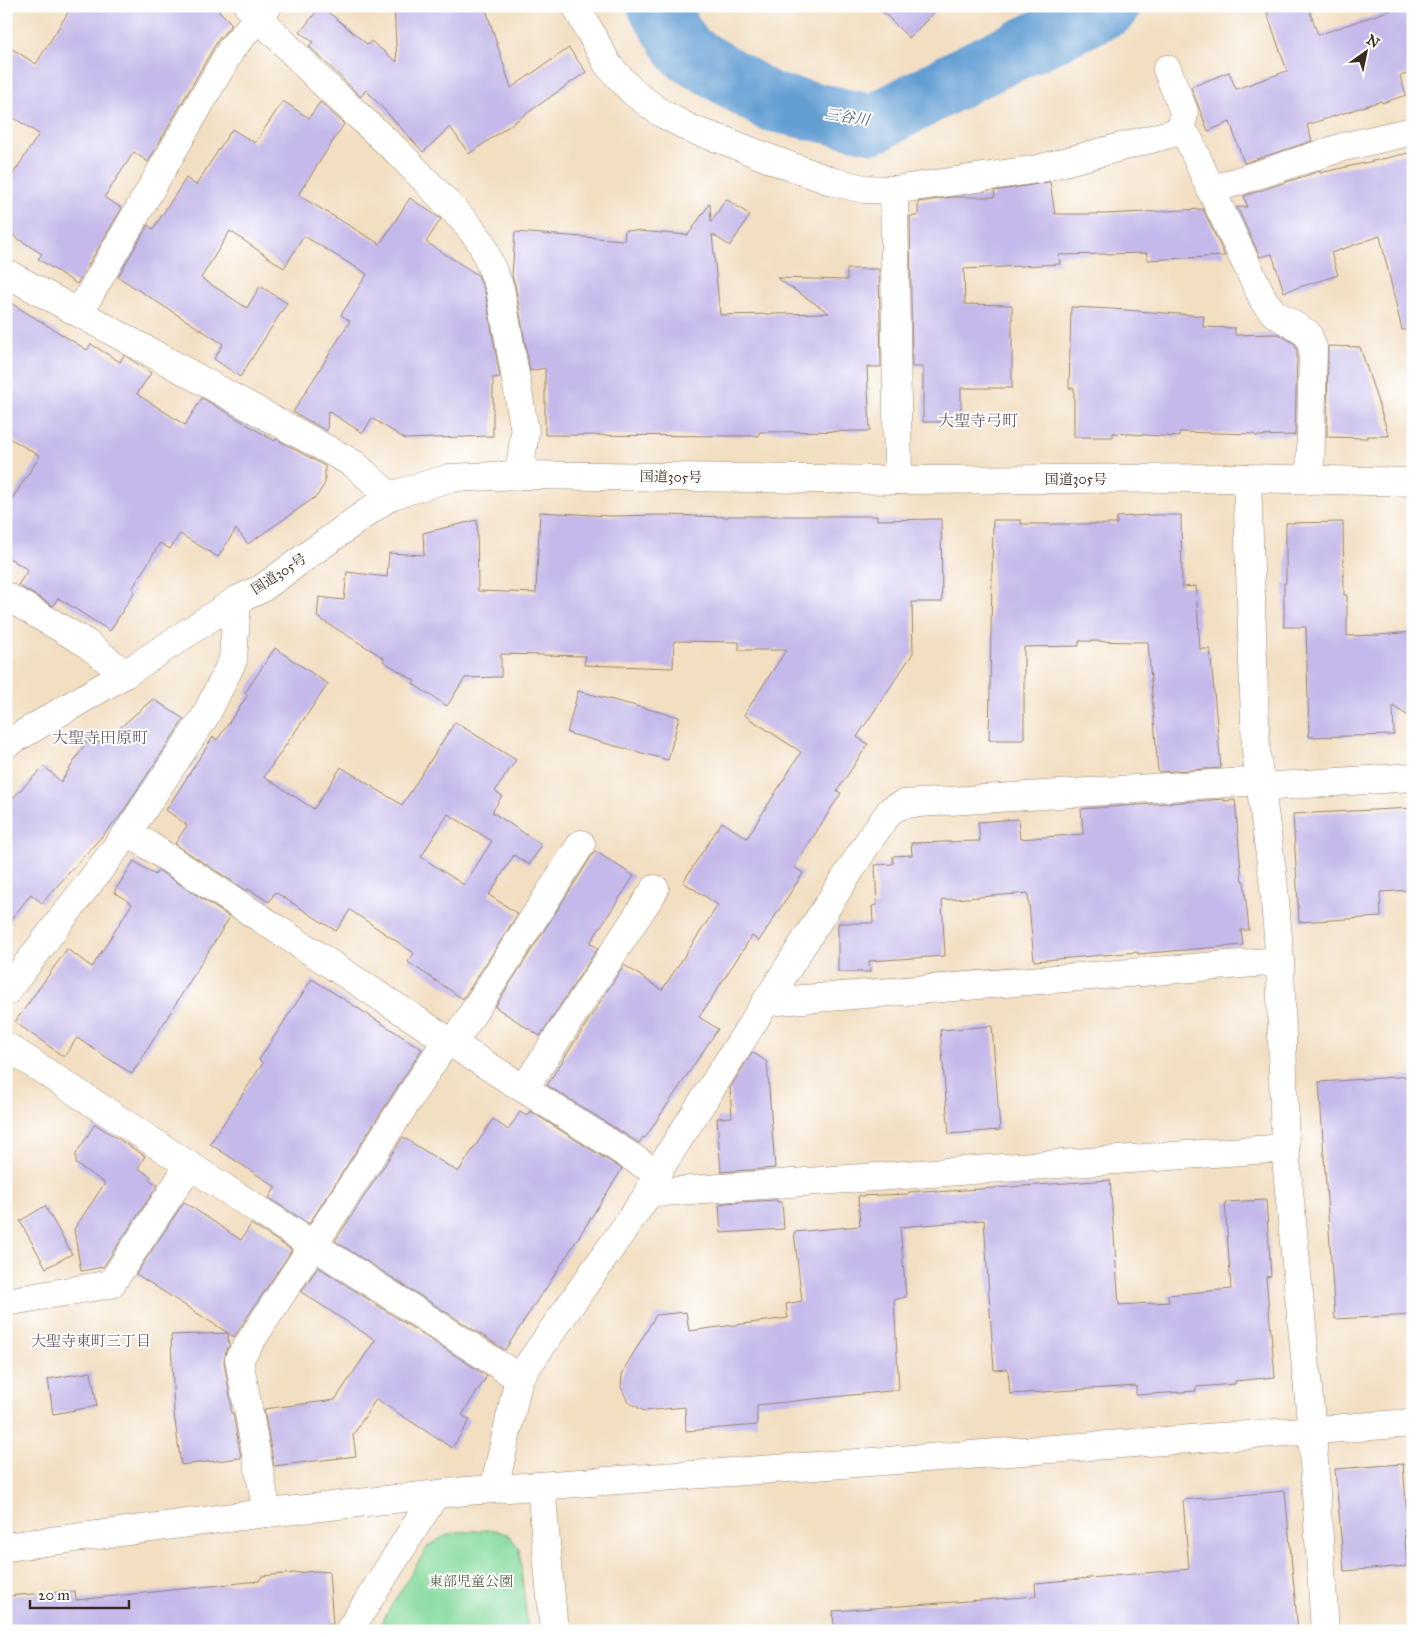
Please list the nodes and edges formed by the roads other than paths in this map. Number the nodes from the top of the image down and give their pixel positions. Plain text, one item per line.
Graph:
1 (576, 6) edge
2 (258, 10) edge
3 (1167, 69) dead end
4 (1413, 131) edge
5 (1181, 132) junction
6 (894, 190) junction
7 (1211, 190) junction
8 (6, 273) edge
9 (79, 313) junction
10 (519, 475) junction
11 (1247, 478) junction
12 (898, 480) junction
13 (1310, 480) junction
14 (1413, 482) edge
15 (390, 496) junction
16 (6, 596) edge
17 (237, 600) junction
18 (125, 674) junction
19 (6, 744) edge
20 (1413, 777) edge
21 (1261, 784) junction
22 (128, 832) junction
23 (581, 844) dead end
24 (655, 889) dead end
25 (1280, 961) junction
26 (6, 992) edge
27 (766, 1002) junction
28 (450, 1042) junction
29 (6, 1046) edge
30 (524, 1089) junction
31 (1285, 1148) junction
32 (189, 1166) junction
33 (653, 1183) junction
34 (314, 1244) junction
35 (6, 1302) edge
36 (519, 1378) junction
37 (1413, 1423) edge
38 (1312, 1431) junction
39 (541, 1486) junction
40 (494, 1489) junction
41 (435, 1495) junction
42 (267, 1513) junction
43 (6, 1547) edge
44 (349, 1631) edge
45 (554, 1631) edge
46 (1325, 1631) edge

1 - 6 main road
2 - 9 main road
2 - 10 main road
3 - 5 main road
4 - 7 main road
5 - 6 main road
5 - 7 main road
6 - 12 main road
7 - 13 main road
8 - 9 main road
9 - 15 main road
10 - 12 main road, 国道305号
10 - 15 main road, 国道305号
11 - 12 main road, 国道305号
11 - 13 main road, 国道305号
11 - 21 main road
13 - 14 main road, 国道305号
15 - 17 main road, 国道305号
16 - 18 main road
17 - 18 main road, 国道305号
17 - 22 main road
18 - 19 main road, 国道305号
20 - 21 main road
21 - 25 main road
21 - 27 main road
22 - 26 main road
22 - 28 main road
23 - 28 main road
24 - 30 main road
25 - 27 main road
25 - 31 main road
27 - 33 main road
28 - 30 main road
28 - 34 main road
29 - 32 main road
30 - 33 main road
31 - 33 main road
31 - 38 main road
32 - 34 main road
32 - 35 main road
33 - 36 main road
34 - 36 main road
34 - 42 main road
36 - 40 main road
37 - 38 main road
38 - 39 main road
38 - 46 main road
39 - 40 main road
39 - 45 main road
40 - 41 main road
41 - 42 main road
41 - 44 main road
42 - 43 main road

